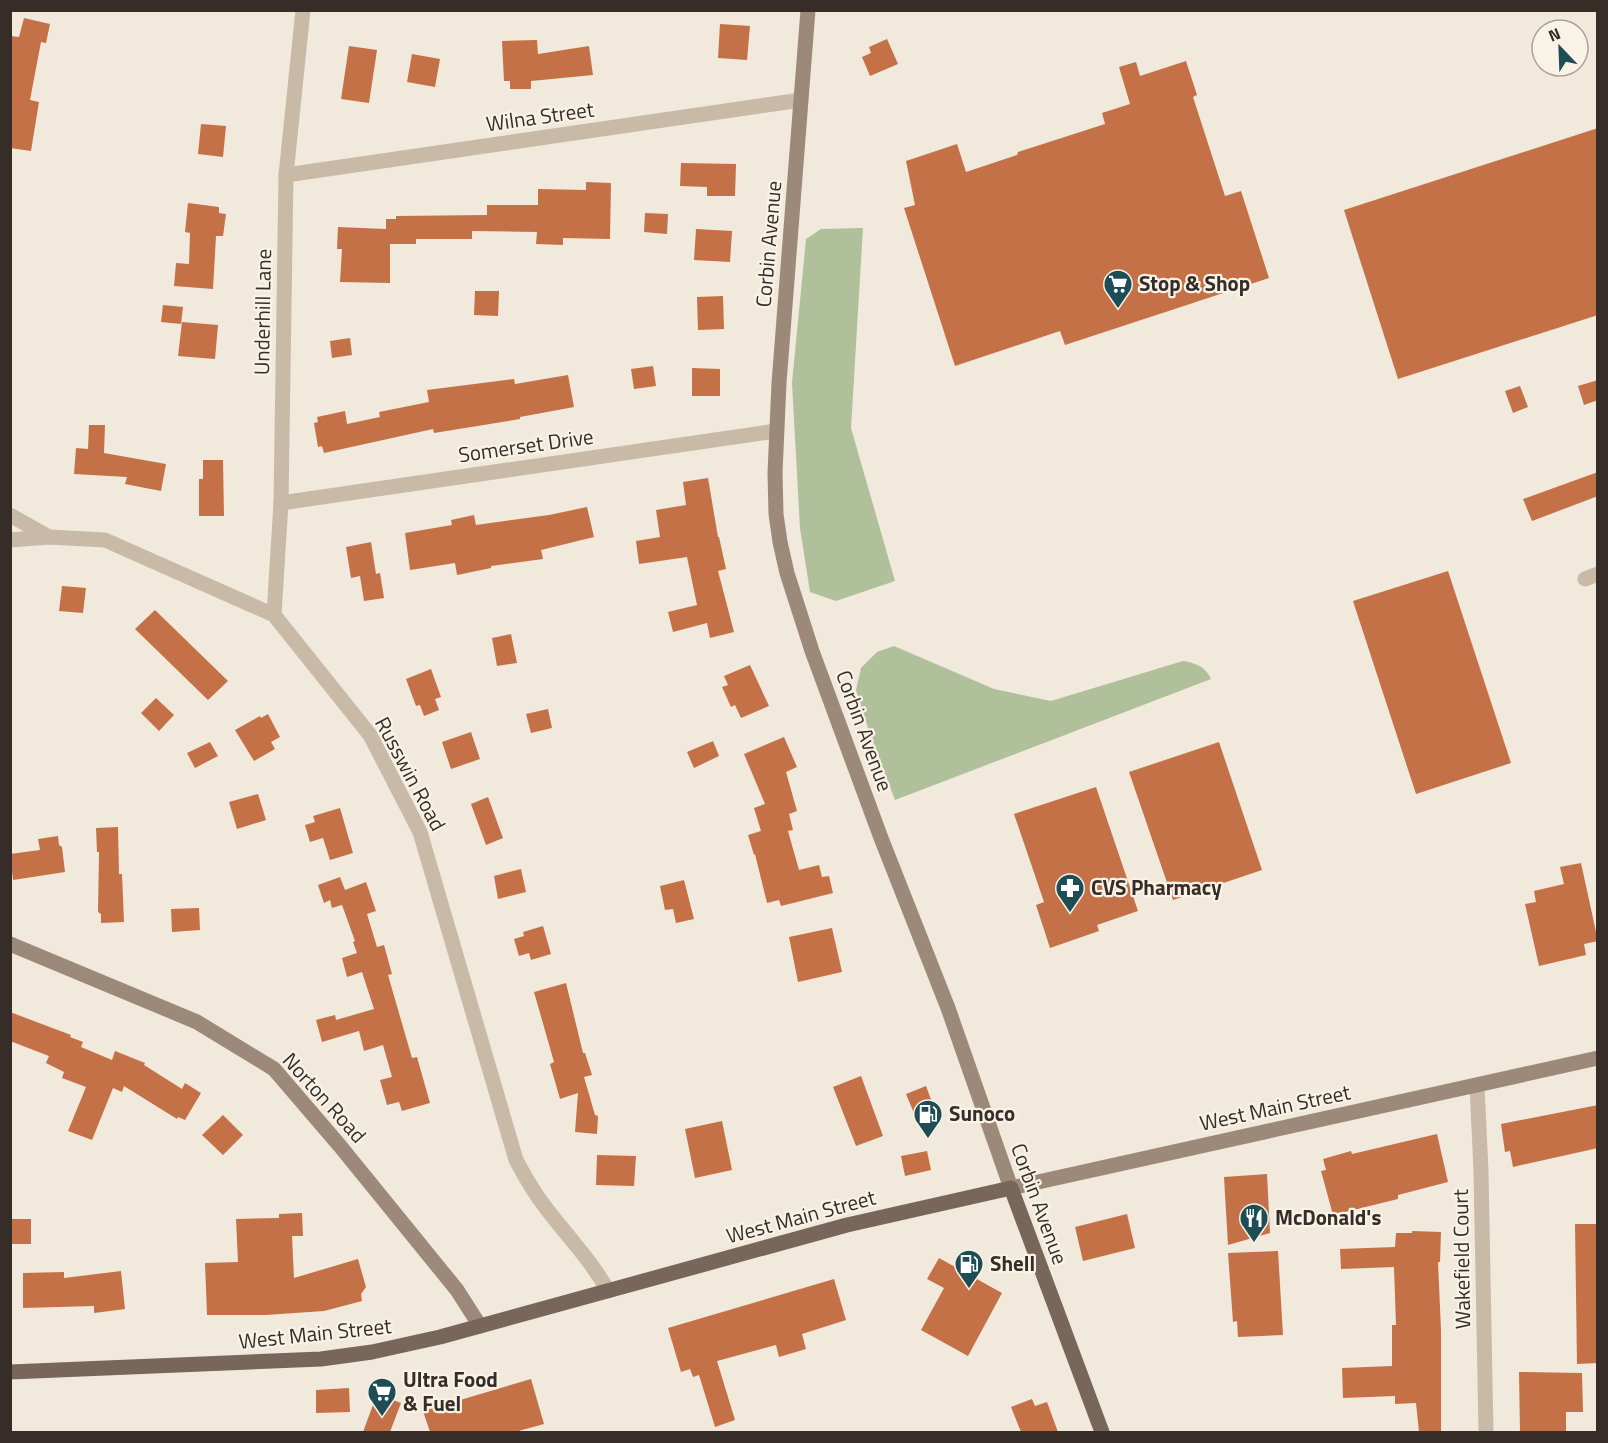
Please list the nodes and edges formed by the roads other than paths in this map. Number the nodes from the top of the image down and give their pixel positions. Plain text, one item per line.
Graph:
1 (303, 10) edge
2 (807, 10) edge
3 (801, 100) junction
4 (286, 175) junction
5 (776, 431) junction
6 (281, 503) junction
7 (10, 515) edge
8 (49, 537) junction
9 (10, 540) edge
10 (274, 615) junction
11 (10, 944) edge
12 (1598, 1058) edge
13 (1477, 1085) junction
14 (1011, 1188) junction
15 (608, 1291) junction
16 (480, 1326) junction
17 (10, 1372) edge
18 (1102, 1432) edge
19 (1486, 1432) edge

1 - 4 street, Underhill Lane
2 - 3 main road, Corbin Avenue
3 - 4 street, Wilna Street
3 - 5 main road, Corbin Avenue
4 - 6 street, Underhill Lane
5 - 6 street, Somerset Drive
5 - 14 main road, Corbin Avenue
6 - 10 street, Underhill Lane
7 - 8 street
8 - 9 street, Russwin Road
8 - 10 street, Russwin Road
10 - 15 street, Russwin Road
11 - 16 main road, Norton Road
12 - 13 main road, West Main Street
13 - 14 main road, West Main Street
13 - 19 street, Wakefield Court
14 - 15 main road, West Main Street
14 - 18 main road, Corbin Avenue
15 - 16 main road, West Main Street
16 - 17 main road, West Main Street

